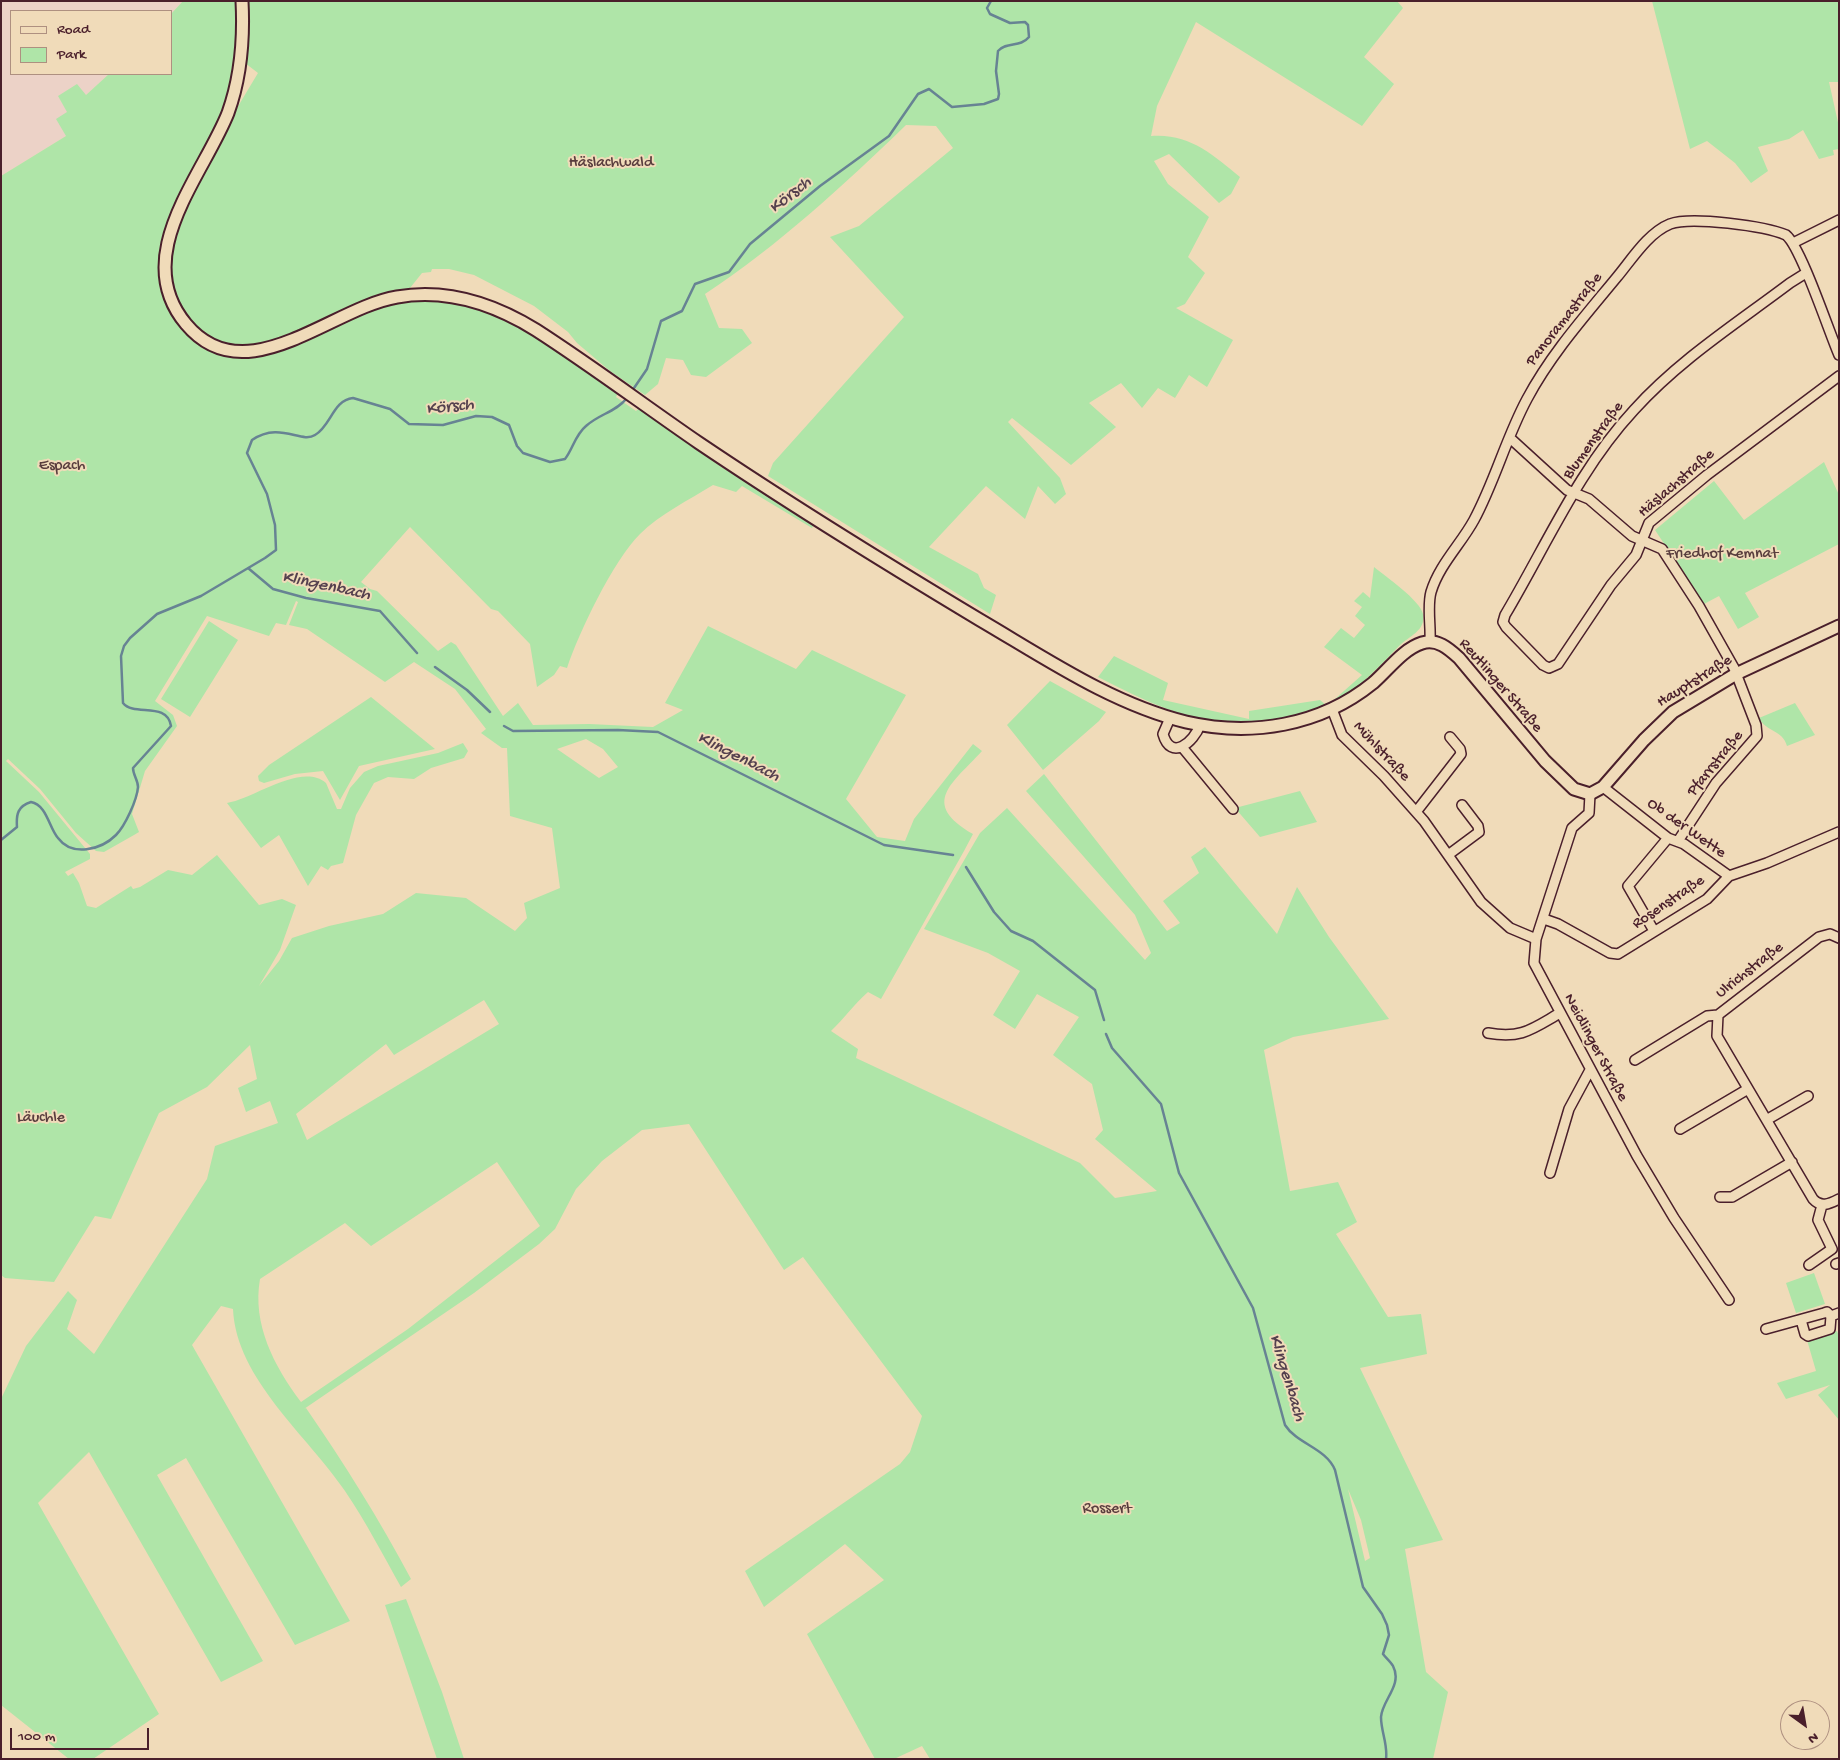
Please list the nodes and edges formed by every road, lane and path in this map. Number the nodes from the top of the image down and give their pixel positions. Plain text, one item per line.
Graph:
1 (242, 1) edge
2 (1839, 220) edge
3 (1793, 243) junction
4 (1806, 273) junction
5 (1839, 355) edge
6 (1839, 376) edge
7 (1510, 438) junction
8 (1574, 493) junction
9 (1642, 541) junction
10 (1839, 626) edge
11 (1430, 641) junction
12 (1551, 667) joint
13 (1736, 674) junction
14 (1332, 710) junction
15 (1170, 718) junction
16 (1200, 725) junction
17 (1450, 737) dead end
18 (1182, 747) junction
19 (1604, 787) junction
20 (1590, 794) junction
21 (1462, 805) dead end
22 (1233, 809) dead end
23 (1416, 812) junction
24 (1839, 832) edge
25 (1668, 838) junction
26 (1678, 841) junction
27 (1448, 855) junction
28 (1729, 876) junction
29 (1544, 919) junction
30 (1839, 928) edge
31 (1654, 931) junction
32 (1835, 936) edge
33 (1536, 939) junction
34 (1560, 1013) junction
35 (1718, 1015) junction
36 (1488, 1033) dead end
37 (1635, 1060) dead end
38 (1590, 1070) junction
39 (1748, 1089) junction
40 (1808, 1096) dead end
41 (1768, 1119) junction
42 (1680, 1129) dead end
43 (1792, 1162) junction
44 (1550, 1173) dead end
45 (1720, 1197) dead end
46 (1839, 1199) edge
47 (1822, 1204) junction
48 (1809, 1265) dead end
49 (1729, 1300) dead end
50 (1835, 1315) edge
51 (1801, 1320) junction
52 (1766, 1328) dead end

1 - 15 main road
2 - 3 street
3 - 4 street
3 - 7 street, Panoramastraße
4 - 5 street
4 - 8 street, Blumenstraße
6 - 9 street, Häslachstraße
7 - 8 street
7 - 11 street, Panoramastraße
8 - 9 street
8 - 12 street, Blumenstraße
9 - 12 street, Häslachstraße
9 - 13 street
10 - 13 main road, Hauptstraße
11 - 14 main road
11 - 20 main road, Reutlinger Straße
13 - 19 main road, Hauptstraße
13 - 26 street, Pfarrstraße
14 - 16 main road
14 - 23 street, Mühlstraße
15 - 16 main road
15 - 18 street
16 - 18 street
17 - 23 street
18 - 22 street
19 - 20 main road, Hauptstraße
19 - 25 street, Ob der Wette
20 - 29 street, Neidlinger Straße
21 - 27 street
23 - 27 street, Mühlstraße
24 - 28 street, Rosenstraße
25 - 26 street, Ob der Wette
25 - 31 street
26 - 28 street, Ob der Wette
27 - 33 street, Mühlstraße
28 - 31 street, Rosenstraße
29 - 31 street, Rosenstraße
29 - 33 street, Neidlinger Straße
30 - 32 street, Ulrichstraße
32 - 35 street, Ulrichstraße
33 - 34 street, Neidlinger Straße
34 - 36 street
34 - 38 street, Neidlinger Straße
35 - 37 street, Ulrichstraße
35 - 39 street
38 - 44 street
38 - 49 street, Neidlinger Straße
39 - 41 street
39 - 42 street
40 - 41 street
41 - 43 street
43 - 45 street
43 - 47 street
46 - 47 street
47 - 48 street
50 - 51 street
50 - 51 street
51 - 52 street

